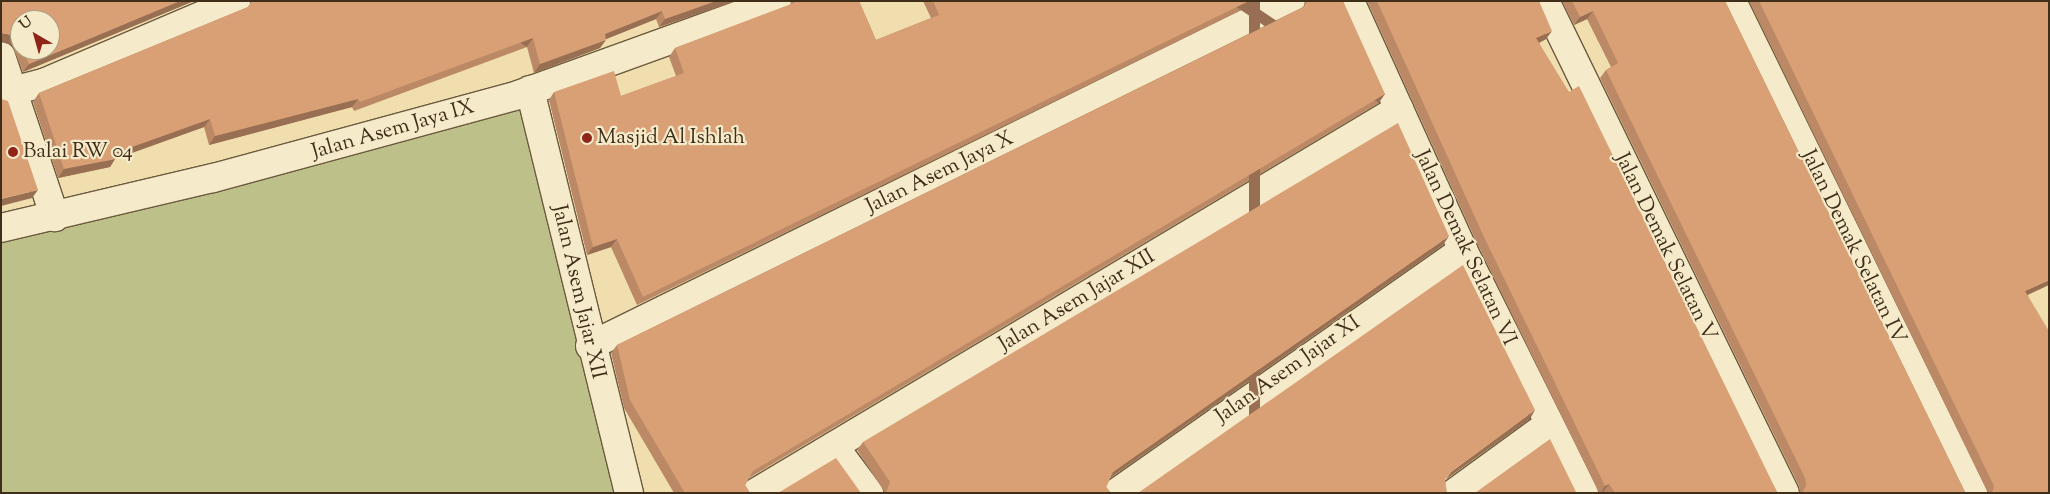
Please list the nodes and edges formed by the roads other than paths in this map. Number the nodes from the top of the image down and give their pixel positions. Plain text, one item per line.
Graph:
1 (236, 1) edge
2 (777, 1) edge
3 (1291, 1) edge
4 (1350, 1) edge
5 (1545, 1) edge
6 (1732, 1) edge
7 (1, 56) edge
8 (530, 90) junction
9 (6, 93) edge
10 (1399, 109) junction
11 (55, 217) junction
12 (1, 228) edge
13 (1463, 250) junction
14 (590, 346) junction
15 (1550, 424) junction
16 (834, 446) junction
17 (629, 493) edge
18 (755, 493) edge
19 (869, 493) edge
20 (1116, 493) edge
21 (1454, 493) edge
22 (1584, 493) edge
23 (1785, 493) edge
24 (1973, 493) edge

1 - 9 street
2 - 8 street, Jalan Asem Jaya IX
3 - 14 street, Jalan Asem Jaya X
4 - 10 street, Jalan Demak Selatan VI
5 - 23 street, Jalan Demak Selatan V
6 - 24 street, Jalan Demak Selatan IV
7 - 9 street
8 - 11 street, Jalan Asem Jaya IX
8 - 14 street, Jalan Asem Jajar XII
9 - 11 street
10 - 13 street, Jalan Demak Selatan VI
10 - 16 street, Jalan Asem Jajar XII
11 - 12 street, Jalan Asem Jaya IX
13 - 15 street, Jalan Demak Selatan VI
13 - 20 street, Jalan Asem Jajar XI
14 - 17 street, Jalan Asem Jajar XII
15 - 21 street
15 - 22 street, Jalan Demak Selatan VI
16 - 18 street, Jalan Asem Jajar XII
16 - 19 street

